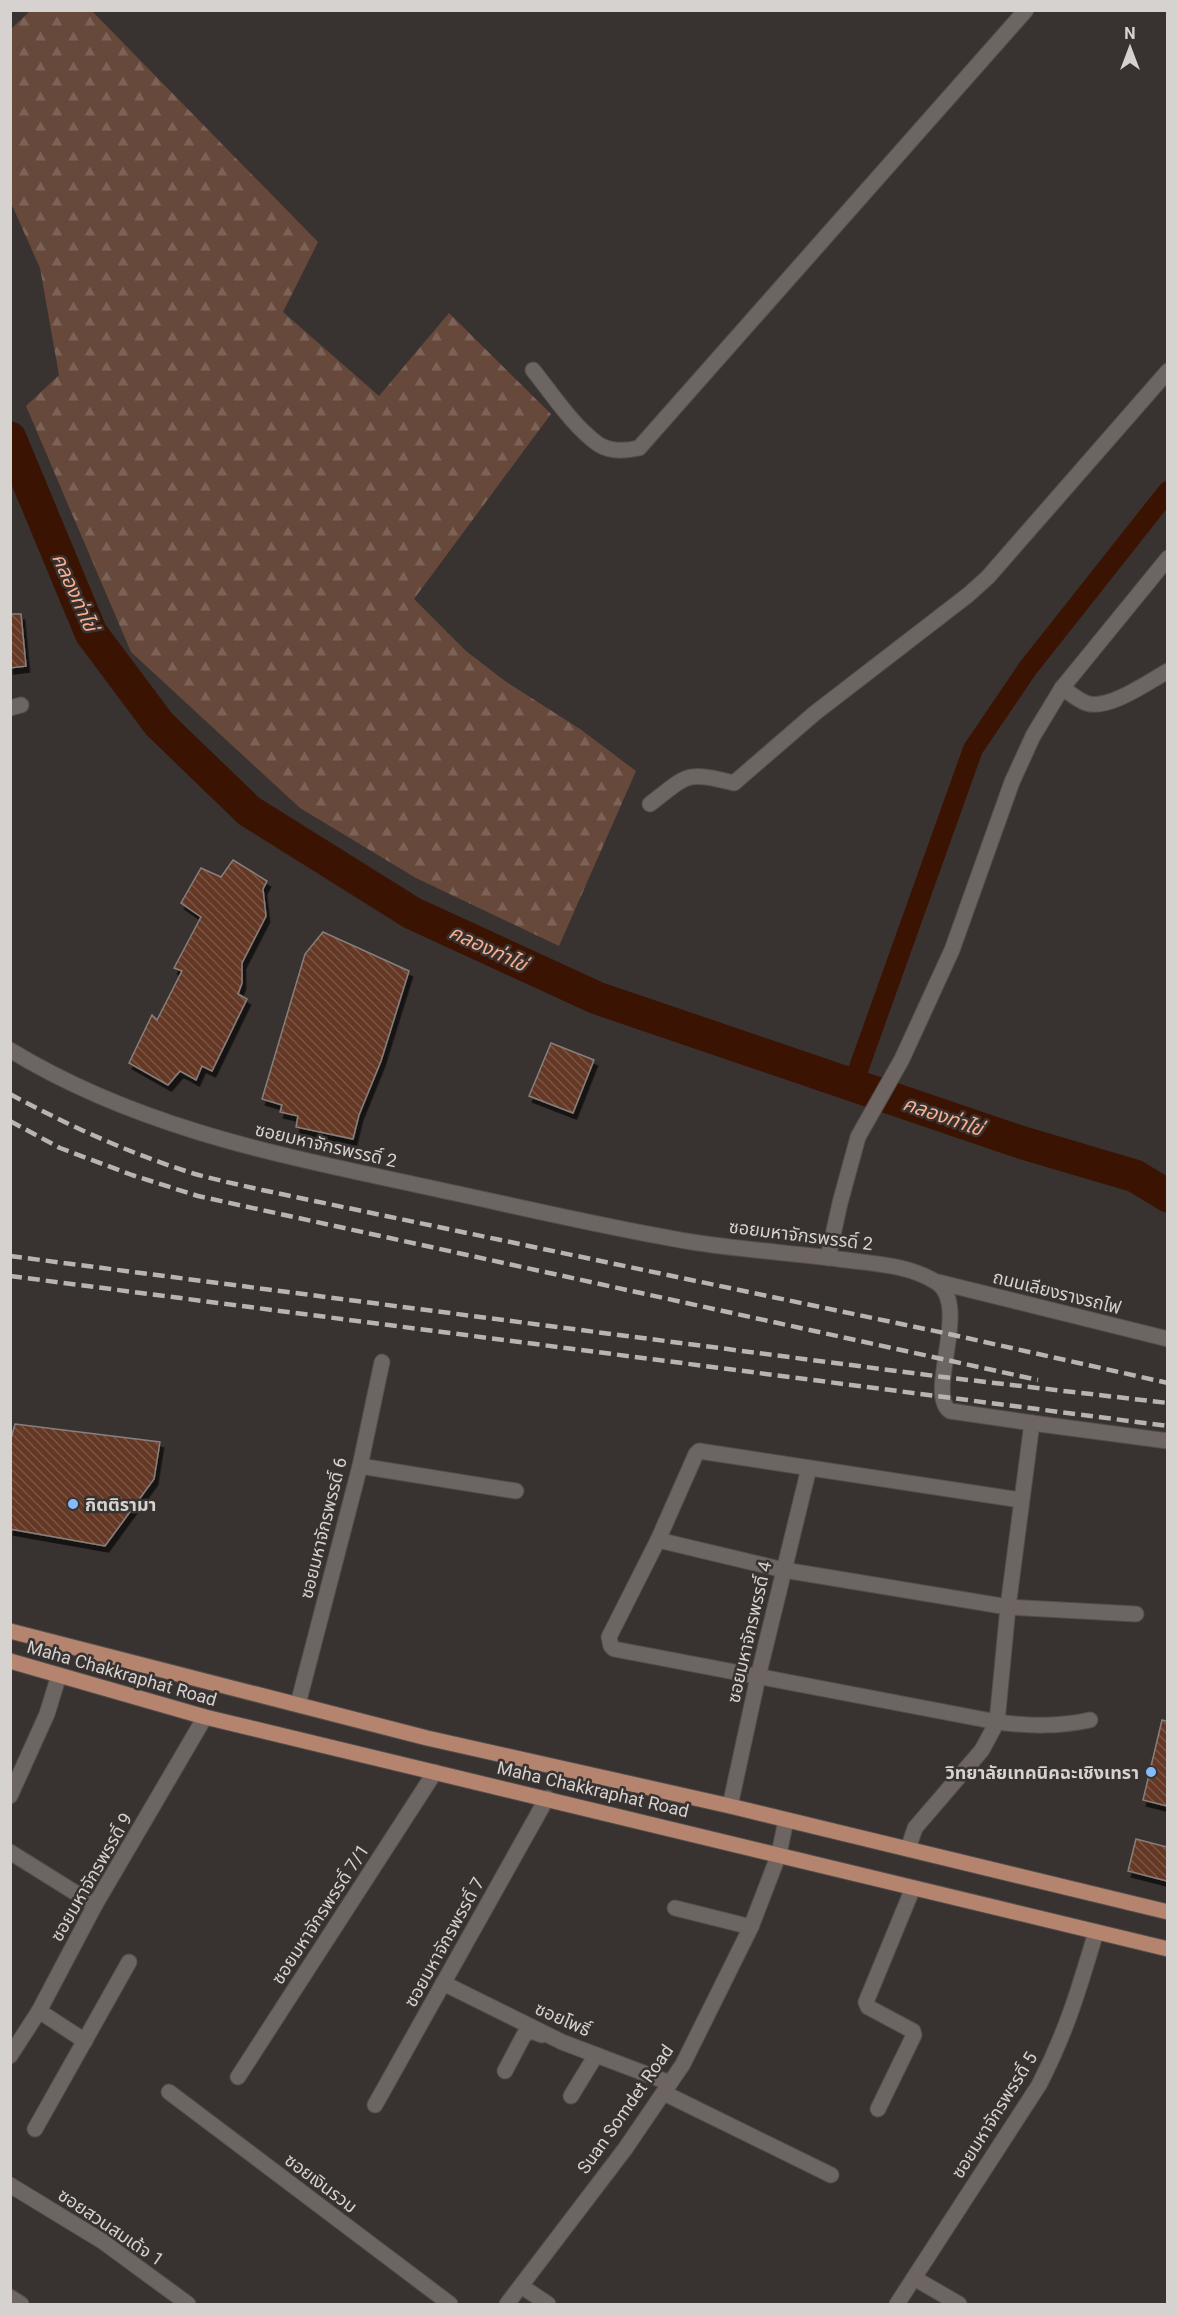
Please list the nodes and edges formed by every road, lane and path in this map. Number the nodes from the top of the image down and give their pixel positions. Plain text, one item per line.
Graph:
1 (1026, 10) edge
2 (533, 370) dead end
3 (1167, 371) edge
4 (1167, 558) edge
5 (1167, 671) edge
6 (1062, 688) junction
7 (650, 804) dead end
8 (10, 1050) edge
9 (828, 1258) junction
10 (938, 1282) junction
11 (1167, 1339) edge
12 (382, 1362) dead end
13 (1032, 1423) junction
14 (1167, 1441) edge
15 (360, 1466) junction
16 (808, 1468) junction
17 (516, 1491) dead end
18 (1022, 1500) junction
19 (658, 1540) junction
20 (784, 1570) junction
21 (1008, 1608) junction
22 (1136, 1614) dead end
23 (10, 1631) edge
24 (10, 1661) edge
25 (59, 1675) junction
26 (758, 1677) junction
27 (298, 1704) junction
28 (205, 1717) junction
29 (1090, 1720) dead end
30 (997, 1722) junction
31 (435, 1772) junction
32 (10, 1796) edge
33 (548, 1798) junction
34 (730, 1806) junction
35 (786, 1820) junction
36 (908, 1849) junction
37 (10, 1852) edge
38 (779, 1854) junction
39 (913, 1888) junction
40 (95, 1905) junction
41 (675, 1908) dead end
42 (1167, 1912) edge
43 (751, 1928) junction
44 (1096, 1932) junction
45 (1167, 1949) edge
46 (129, 1962) dead end
47 (443, 1983) junction
48 (39, 2011) junction
49 (85, 2041) junction
50 (562, 2042) junction
51 (596, 2055) junction
52 (10, 2056) edge
53 (505, 2071) dead end
54 (238, 2078) dead end
55 (667, 2088) junction
56 (169, 2092) dead end
57 (571, 2096) dead end
58 (375, 2105) dead end
59 (878, 2109) dead end
60 (35, 2128) dead end
61 (831, 2175) dead end
62 (10, 2185) edge
63 (914, 2278) junction
64 (521, 2286) junction
65 (10, 2297) edge
66 (21, 2304) edge
67 (188, 2304) edge
68 (450, 2304) edge
69 (507, 2304) edge
70 (548, 2304) edge
71 (897, 2304) edge
72 (959, 2304) edge

1 - 2 street
3 - 7 street
4 - 6 street
5 - 6 street
6 - 9 street
8 - 9 street, ซอยมหาจักรพรรดิ์ 2
9 - 10 street, ซอยมหาจักรพรรดิ์ 2
10 - 11 street, ถนนเลียงรางรถไฟ
10 - 13 street
12 - 15 street, ซอยมหาจักรพรรดิ์ 6
13 - 14 street
13 - 18 street
15 - 17 street
15 - 27 street, ซอยมหาจักรพรรดิ์ 6
16 - 18 street
16 - 19 street
16 - 20 street, ซอยมหาจักรพรรดิ์ 4
18 - 21 street
19 - 20 street
19 - 26 street
20 - 21 street
20 - 26 street, ซอยมหาจักรพรรดิ์ 4
21 - 22 street
21 - 30 street
23 - 27 main road, Maha Chakkraphat Road
24 - 25 main road, Maha Chakkraphat Road
25 - 28 main road, Maha Chakkraphat Road
25 - 32 street
26 - 30 street
26 - 34 street, ซอยมหาจักรพรรดิ์ 4
27 - 34 main road, Maha Chakkraphat Road
28 - 31 main road, Maha Chakkraphat Road
28 - 40 street, ซอยมหาจักรพรรดิ์ 9
29 - 30 street
30 - 36 street
31 - 33 main road, Maha Chakkraphat Road
31 - 54 street, ซอยมหาจักรพรรดิ์ 7/1
33 - 38 main road, Maha Chakkraphat Road
33 - 47 street, ซอยมหาจักรพรรดิ์ 7
34 - 35 main road, Maha Chakkraphat Road
35 - 36 main road, Maha Chakkraphat Road
35 - 38 street, Suan Somdet Road
36 - 42 main road, Maha Chakkraphat Road
37 - 40 street
38 - 39 main road, Maha Chakkraphat Road
38 - 43 street, Suan Somdet Road
39 - 44 main road, Maha Chakkraphat Road
39 - 59 street
40 - 48 street, ซอยมหาจักรพรรดิ์ 9
41 - 43 street
43 - 55 street, Suan Somdet Road
44 - 45 main road, Maha Chakkraphat Road
44 - 63 street, ซอยมหาจักรพรรดิ์ 5
46 - 49 street
47 - 50 street, ซอยโพธิ์
47 - 58 street, ซอยมหาจักรพรรดิ์ 7
48 - 49 street
48 - 52 street, ซอยมหาจักรพรรดิ์ 9
49 - 60 street
50 - 51 street, ซอยโพธิ์
50 - 53 street
51 - 55 street, ซอยโพธิ์
51 - 57 street
55 - 61 street, ซอยโพธิ์
55 - 64 street, Suan Somdet Road
56 - 68 street, ซอยเงินรวม
62 - 67 street, ซอยสวนสมเด้จ 1
63 - 71 street, ซอยมหาจักรพรรดิ์ 5
63 - 72 street
64 - 69 street, Suan Somdet Road
64 - 70 street
65 - 66 street

